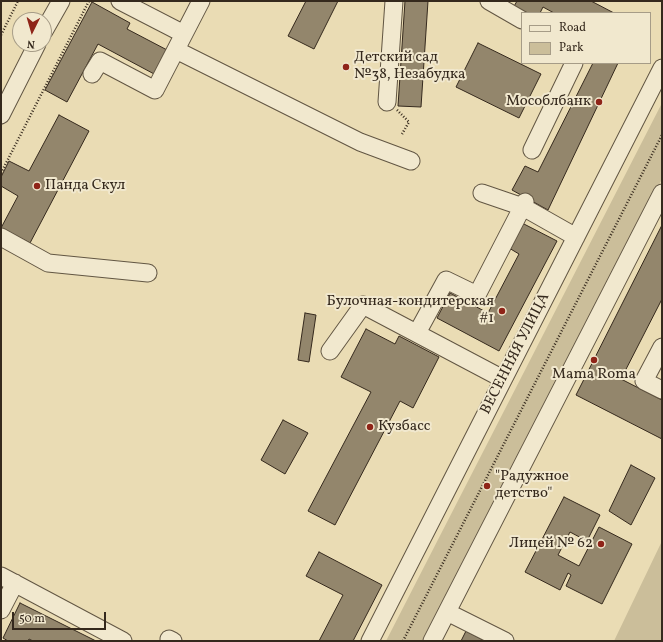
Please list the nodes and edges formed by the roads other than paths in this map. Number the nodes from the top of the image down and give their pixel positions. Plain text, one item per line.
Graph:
1 (47, 1) edge
2 (61, 1) edge
3 (120, 1) edge
4 (201, 1) edge
5 (394, 1) edge
6 (489, 1) edge
7 (508, 6) edge
8 (41, 12) edge
9 (52, 17) edge
10 (521, 19) edge
11 (184, 34) junction
12 (176, 50) junction
13 (21, 52) edge
14 (33, 52) edge
15 (574, 64) edge
16 (662, 68) edge
17 (92, 74) dead end
18 (1, 90) edge
19 (387, 102) road end
20 (1, 115) edge
21 (532, 150) dead end
22 (411, 161) dead end
23 (482, 193) dead end
24 (662, 193) edge
25 (524, 204) junction
26 (576, 237) junction
27 (1, 238) edge
28 (148, 273) dead end
29 (417, 333) junction
30 (662, 347) edge
31 (330, 351) dead end
32 (503, 379) junction
33 (662, 390) edge
34 (8, 580) edge
35 (1, 610) edge
36 (447, 612) junction
37 (123, 641) edge
38 (370, 641) edge
39 (432, 641) edge
40 (505, 641) edge

1 - 8 street
2 - 9 street
3 - 11 street
4 - 11 street
5 - 19 street
6 - 7 street
7 - 10 street
11 - 12 street
12 - 17 street
12 - 22 street
13 - 18 street
14 - 20 street
15 - 21 street
16 - 26 street, ВЕСЕННЯЯ УЛИЦА
23 - 25 street
24 - 36 street
25 - 26 street
25 - 29 street
26 - 32 street, ВЕСЕННЯЯ УЛИЦА
27 - 28 street
29 - 31 street
29 - 32 street
30 - 33 street
32 - 38 street, ВЕСЕННЯЯ УЛИЦА
34 - 35 street
34 - 37 street
36 - 39 street
36 - 40 street

